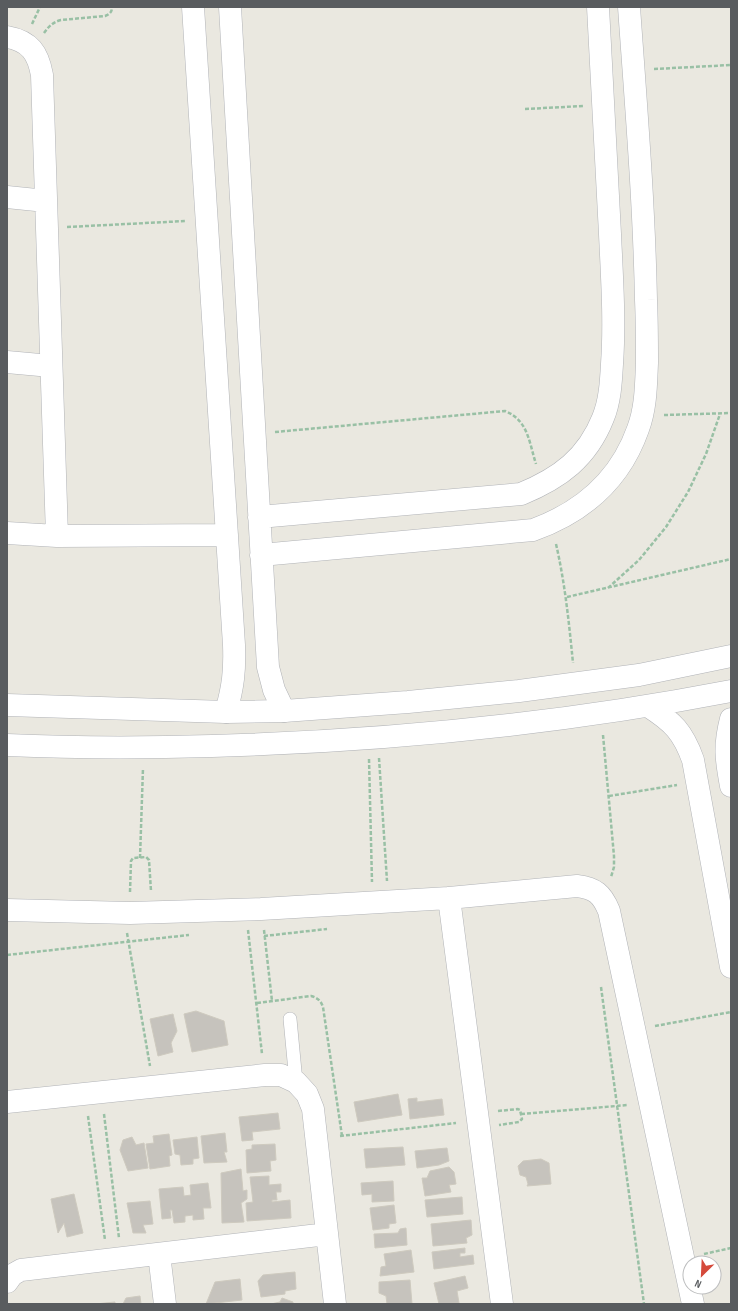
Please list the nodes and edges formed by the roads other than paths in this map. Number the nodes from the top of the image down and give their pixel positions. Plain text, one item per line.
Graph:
1 (193, 7) edge
2 (230, 7) edge
3 (598, 7) edge
4 (630, 7) edge
5 (7, 36) edge
6 (7, 197) edge
7 (46, 201) junction
8 (7, 362) edge
9 (51, 366) junction
10 (259, 517) junction
11 (7, 533) edge
12 (57, 536) junction
13 (227, 536) junction
14 (261, 555) junction
15 (731, 656) edge
16 (731, 691) edge
17 (7, 705) edge
18 (648, 706) junction
19 (284, 711) junction
20 (226, 712) junction
21 (731, 719) edge
22 (7, 745) edge
23 (726, 756) junction
24 (693, 760) junction
25 (731, 786) edge
26 (449, 898) junction
27 (7, 910) edge
28 (731, 967) edge
29 (290, 1019) dead end
30 (296, 1082) junction
31 (7, 1102) edge
32 (327, 1234) junction
33 (159, 1254) junction
34 (7, 1282) edge
35 (166, 1304) edge
36 (335, 1304) edge
37 (502, 1304) edge
38 (693, 1304) edge

1 - 13 street
2 - 10 street
3 - 10 street
4 - 14 street
5 - 7 street
6 - 7 street
7 - 9 street
8 - 9 street
9 - 12 street
10 - 14 street
11 - 12 street
12 - 13 street
13 - 20 street
14 - 19 street
15 - 19 street
16 - 18 street
17 - 20 street
18 - 22 street
18 - 24 street
19 - 20 street
21 - 23 street
23 - 24 street
23 - 25 street
24 - 28 street
26 - 27 street
26 - 37 street
26 - 38 street
29 - 30 lane
30 - 31 street
30 - 32 street
32 - 33 street
32 - 36 street
33 - 34 street
33 - 35 street

